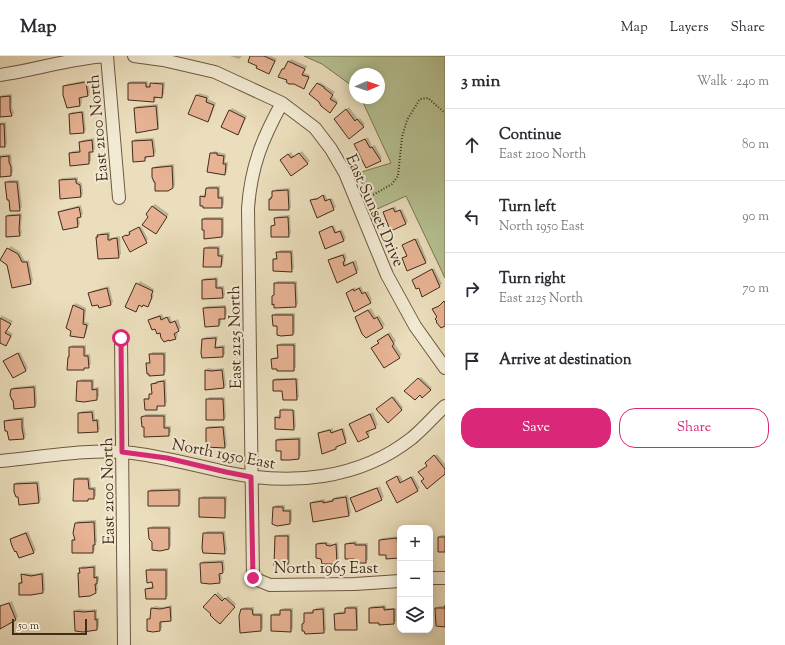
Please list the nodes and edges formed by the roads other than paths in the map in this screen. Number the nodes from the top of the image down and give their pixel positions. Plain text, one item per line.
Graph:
1 (107, 56) edge
2 (134, 56) edge
3 (0, 75) edge
4 (282, 103) junction
5 (119, 198) dead end
6 (121, 338) dead end
7 (445, 368) edge
8 (445, 406) edge
9 (122, 452) junction
10 (0, 461) edge
11 (251, 477) junction
12 (253, 578) joint
13 (433, 578) edge
14 (445, 578) edge
15 (397, 581) edge
16 (124, 645) edge

1 - 3 street
1 - 5 street, East 2100 North
2 - 4 street, East Sunset Drive
4 - 7 street, East Sunset Drive
4 - 11 street, East 2125 North
6 - 9 street, East 2100 North
8 - 11 street, North 1950 East
9 - 10 street, North 1950 East
9 - 11 street, North 1950 East
9 - 16 street, East 2100 North
11 - 12 street, East 2125 North
12 - 15 street, North 1965 East
13 - 14 street

